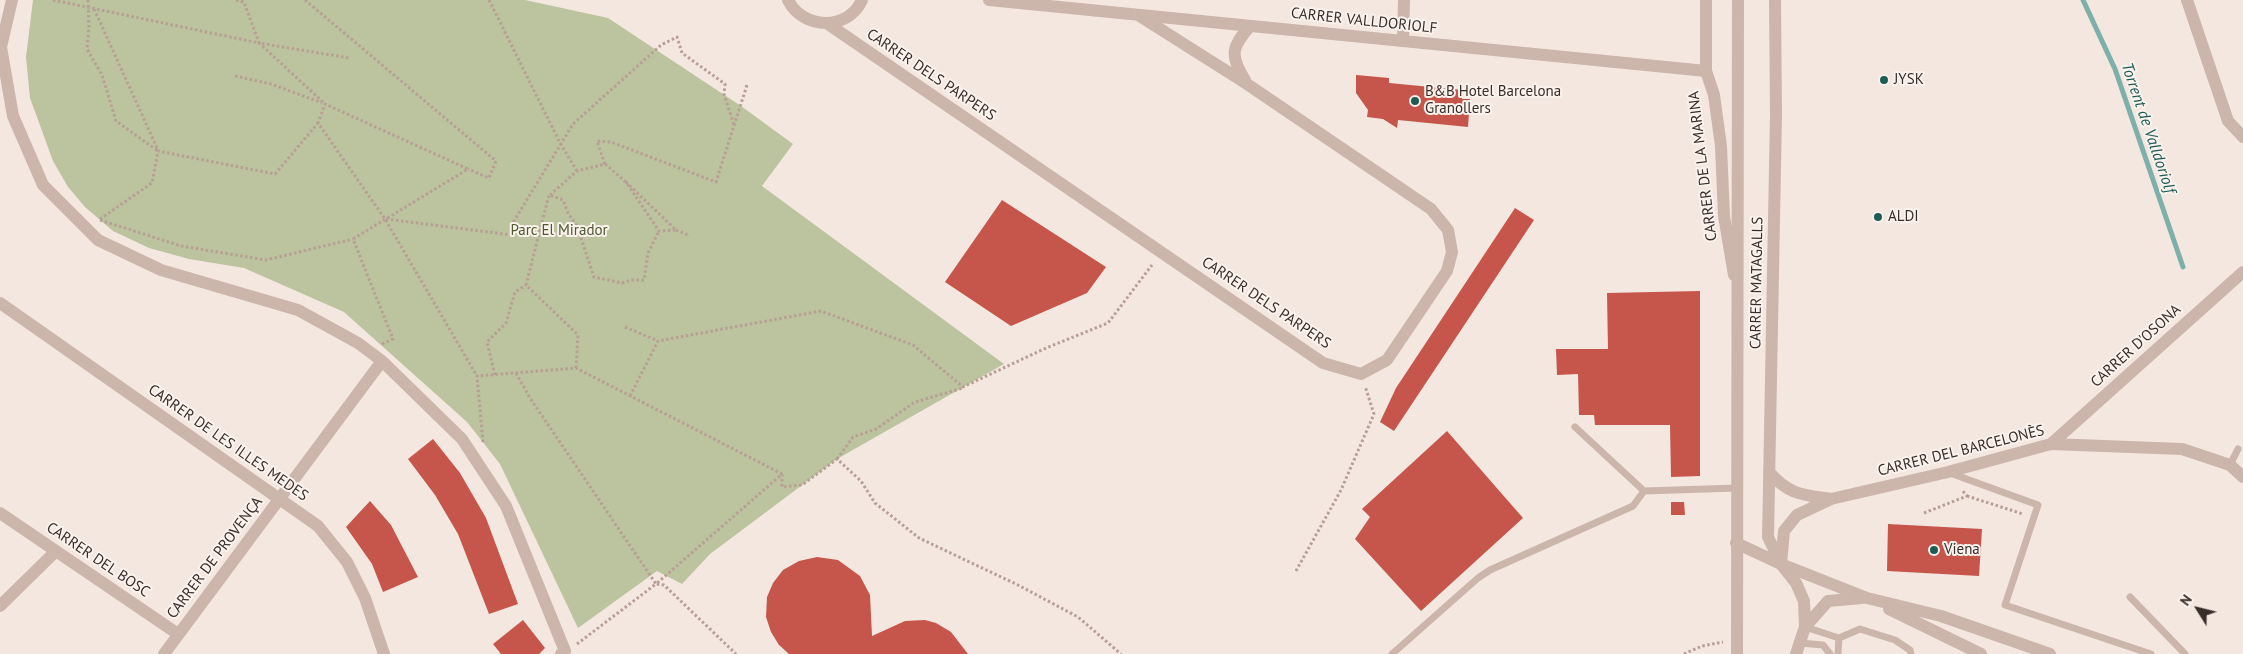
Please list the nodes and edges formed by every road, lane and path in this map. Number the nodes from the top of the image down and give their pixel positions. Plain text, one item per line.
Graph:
1 (12, 0) edge
2 (53, 0) edge
3 (88, 0) edge
4 (236, 0) edge
5 (305, 0) edge
6 (489, 0) edge
7 (788, 0) edge
8 (862, 0) edge
9 (989, 0) edge
10 (1404, 0) edge
11 (1706, 0) edge
12 (1738, 0) edge
13 (1775, 0) edge
14 (2187, 0) edge
15 (1090, 5) edge
16 (88, 8) junction
17 (94, 9) junction
18 (1138, 15) junction
19 (828, 24) junction
20 (1250, 26) junction
21 (1404, 41) junction
22 (259, 43) junction
23 (349, 58) dead end
24 (1706, 71) junction
25 (235, 76) dead end
26 (1247, 84) junction
27 (747, 85) dead end
28 (325, 104) junction
29 (318, 123) junction
30 (734, 125) junction
31 (2243, 137) edge
32 (560, 143) junction
33 (158, 151) junction
34 (605, 164) junction
35 (468, 169) junction
36 (577, 171) junction
37 (626, 182) junction
38 (549, 195) junction
39 (385, 219) junction
40 (676, 230) junction
41 (659, 231) junction
42 (690, 236) dead end
43 (353, 239) junction
44 (1159, 270) dead end
45 (2243, 272) edge
46 (526, 285) junction
47 (1738, 298) junction
48 (0, 303) edge
49 (625, 328) dead end
50 (658, 341) junction
51 (381, 345) dead end
52 (382, 362) junction
53 (576, 368) junction
54 (516, 373) junction
55 (1361, 374) junction
56 (495, 375) junction
57 (477, 376) junction
58 (963, 387) junction
59 (630, 396) junction
60 (1575, 427) dead end
61 (483, 442) dead end
62 (2052, 444) junction
63 (2238, 449) dead end
64 (837, 458) junction
65 (2230, 465) junction
66 (1769, 472) junction
67 (1948, 472) junction
68 (782, 474) junction
69 (2243, 477) edge
70 (1737, 488) junction
71 (1644, 491) junction
72 (1967, 496) junction
73 (279, 499) junction
74 (1831, 499) junction
75 (0, 513) edge
76 (1924, 513) dead end
77 (2034, 518) junction
78 (1736, 543) junction
79 (56, 551) junction
80 (1780, 564) junction
81 (1296, 571) dead end
82 (656, 584) junction
83 (2130, 597) dead end
84 (1867, 598) junction
85 (0, 606) edge
86 (1805, 627) junction
87 (178, 634) junction
88 (1839, 638) junction
89 (1736, 639) junction
90 (1798, 649) edge
91 (563, 652) edge
92 (1912, 653) edge
93 (1980, 653) edge
94 (164, 654) edge
95 (384, 654) edge
96 (736, 654) edge
97 (1121, 654) edge
98 (1392, 654) edge
99 (1684, 654) edge
100 (1737, 654) edge
101 (1830, 654) edge
102 (1838, 654) edge
103 (2050, 654) edge
104 (2151, 654) edge
105 (2185, 654) edge

1 - 52 street
2 - 16 path
3 - 16 path
4 - 22 path
5 - 35 path
6 - 32 path
7 - 19 street, CARRER DELS PARPERS
8 - 19 street
9 - 15 street, CARRER VALLDORIOLF
10 - 21 street
11 - 24 street, CARRER DE LA MARINA
12 - 47 street
13 - 66 street, CARRER MATAGALLS
14 - 31 street
15 - 18 street, CARRER VALLDORIOLF
16 - 17 path
16 - 33 path
17 - 22 path
17 - 33 path
18 - 20 street, CARRER VALLDORIOLF
18 - 26 street
19 - 55 street, CARRER DELS PARPERS
20 - 21 street, CARRER VALLDORIOLF
20 - 26 street
21 - 24 street, CARRER VALLDORIOLF
22 - 23 path
22 - 28 path
24 - 47 street, CARRER DE LA MARINA
25 - 28 path
26 - 55 street
27 - 30 path
28 - 29 path
28 - 35 path
29 - 33 path
29 - 39 path
30 - 32 path
30 - 34 path
32 - 36 path
32 - 39 path
33 - 43 path
34 - 36 path
34 - 37 path
35 - 39 path
36 - 38 path
37 - 40 path
37 - 41 path
38 - 41 path
38 - 46 path
39 - 43 path
39 - 57 path
40 - 41 path
40 - 42 path
43 - 51 path
44 - 58 path
45 - 62 street, CARRER D'OSONA
46 - 53 path
46 - 56 path
47 - 70 street
48 - 73 street, CARRER DE LES ILLES MEDES
49 - 50 path
50 - 58 path
50 - 59 path
52 - 73 street, CARRER DE PROVENÇA
52 - 91 street
53 - 54 path
53 - 59 path
54 - 56 path
54 - 82 path
55 - 81 path
56 - 57 path
57 - 61 path
58 - 64 path
59 - 68 path
60 - 71 lane
62 - 65 street, CARRER DEL BARCELONÈS
62 - 67 street, CARRER DEL BARCELONÈS
63 - 65 lane
64 - 68 path
64 - 97 path
65 - 69 street, CARRER DEL BARCELONÈS
66 - 74 street, CARRER DEL BARCELONÈS
66 - 80 street, CARRER MATAGALLS
67 - 72 path
67 - 74 street, CARRER DEL BARCELONÈS
67 - 77 lane
68 - 82 path
70 - 71 lane
70 - 78 street
71 - 98 lane
72 - 76 path
72 - 77 path
73 - 87 street, CARRER DE PROVENÇA
73 - 95 street, CARRER DE LES ILLES MEDES
74 - 80 street, CARRER DEL BARCELONÈS
75 - 79 street, CARRER DEL BOSC
77 - 104 lane
78 - 80 street, CARRER MATAGALLS
78 - 89 street
79 - 85 street
79 - 87 street, CARRER DEL BOSC
80 - 84 street
80 - 86 street, CARRER MATAGALLS
82 - 91 path
82 - 96 path
83 - 105 lane
84 - 86 street
84 - 93 street
84 - 103 street
86 - 88 lane
86 - 90 street, CARRER MATAGALLS
87 - 94 street, CARRER DE PROVENÇA
88 - 92 lane
88 - 102 lane
89 - 99 path
89 - 100 street
90 - 101 lane

